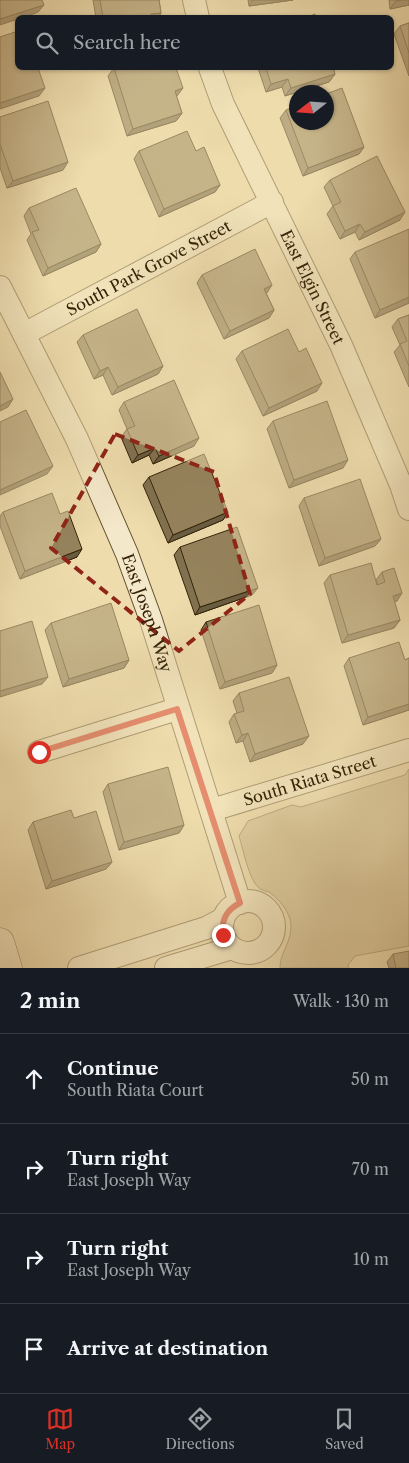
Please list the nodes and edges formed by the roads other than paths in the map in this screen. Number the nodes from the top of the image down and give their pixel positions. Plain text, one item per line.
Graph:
1 (194, 0) edge
2 (197, 15) edge
3 (211, 70) edge
4 (272, 202) junction
5 (0, 287) edge
6 (24, 334) junction
7 (409, 509) edge
8 (177, 709) junction
9 (409, 750) edge
10 (39, 752) dead end
11 (212, 810) junction
12 (240, 903) junction
13 (223, 919) junction
14 (0, 942) edge
15 (232, 948) junction
16 (258, 960) edge
17 (8, 968) edge
18 (79, 968) edge
19 (166, 968) edge

1 - 2 street
3 - 4 street, East Elgin Street
4 - 6 street, South Park Grove Street
4 - 7 street, East Elgin Street
5 - 6 street, East Joseph Way
6 - 8 street, East Joseph Way
8 - 10 street
8 - 11 street, East Joseph Way
9 - 11 street, South Riata Street
11 - 12 street, East Joseph Way
12 - 13 street
12 - 16 street
13 - 15 street
13 - 18 street
14 - 17 street
15 - 16 street
15 - 19 street

